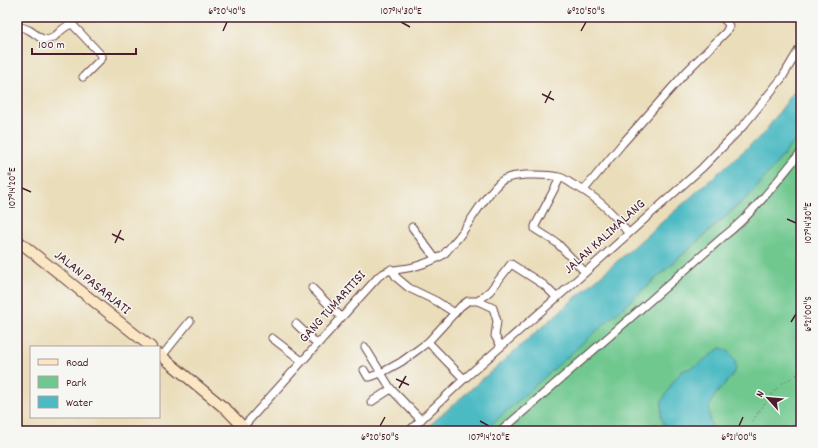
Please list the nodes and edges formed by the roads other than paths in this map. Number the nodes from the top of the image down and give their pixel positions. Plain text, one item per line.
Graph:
1 (78, 17) edge
2 (721, 17) edge
3 (72, 24) junction
4 (17, 26) edge
5 (801, 46) edge
6 (83, 77) dead end
7 (801, 152) edge
8 (560, 178) junction
9 (584, 190) junction
10 (412, 227) dead end
11 (628, 233) junction
12 (17, 240) edge
13 (435, 258) junction
14 (391, 269) junction
15 (585, 272) junction
16 (312, 288) dead end
17 (557, 298) junction
18 (478, 301) junction
19 (455, 313) junction
20 (341, 318) junction
21 (190, 321) dead end
22 (296, 324) dead end
23 (272, 338) dead end
24 (428, 342) junction
25 (317, 344) junction
26 (150, 346) edge
27 (501, 346) junction
28 (365, 347) dead end
29 (160, 355) edge
30 (302, 361) junction
31 (364, 370) dead end
32 (381, 373) junction
33 (464, 379) junction
34 (391, 389) junction
35 (371, 402) dead end
36 (421, 420) junction
37 (245, 429) edge
38 (409, 431) edge
39 (501, 431) edge

1 - 3 street
2 - 9 street
3 - 4 street
3 - 6 street
5 - 11 street, JALAN KALIMALANG
7 - 39 street
8 - 9 street, GANG TUMARITISI
8 - 13 street, GANG TUMARITISI
8 - 15 street
9 - 11 street, GANG TUMARITISI
10 - 13 street
11 - 15 street, JALAN KALIMALANG
12 - 26 main road, JALAN PASARJATI
13 - 14 street, GANG TUMARITISI
14 - 19 street
14 - 20 street, GANG TUMARITISI
15 - 17 street, JALAN KALIMALANG
16 - 20 street
17 - 18 street
17 - 27 street, JALAN KALIMALANG
18 - 19 street
18 - 27 street
19 - 24 street
20 - 25 street, GANG TUMARITISI
21 - 29 street
22 - 25 street
23 - 30 street
24 - 32 street
24 - 33 street
25 - 30 street, GANG TUMARITISI
27 - 33 street, JALAN KALIMALANG
28 - 32 street
29 - 37 main road
30 - 37 street, GANG TUMARITISI
31 - 32 street
32 - 34 street
33 - 36 street, JALAN KALIMALANG
34 - 35 street
34 - 36 street
36 - 38 street, JALAN KALIMALANG

